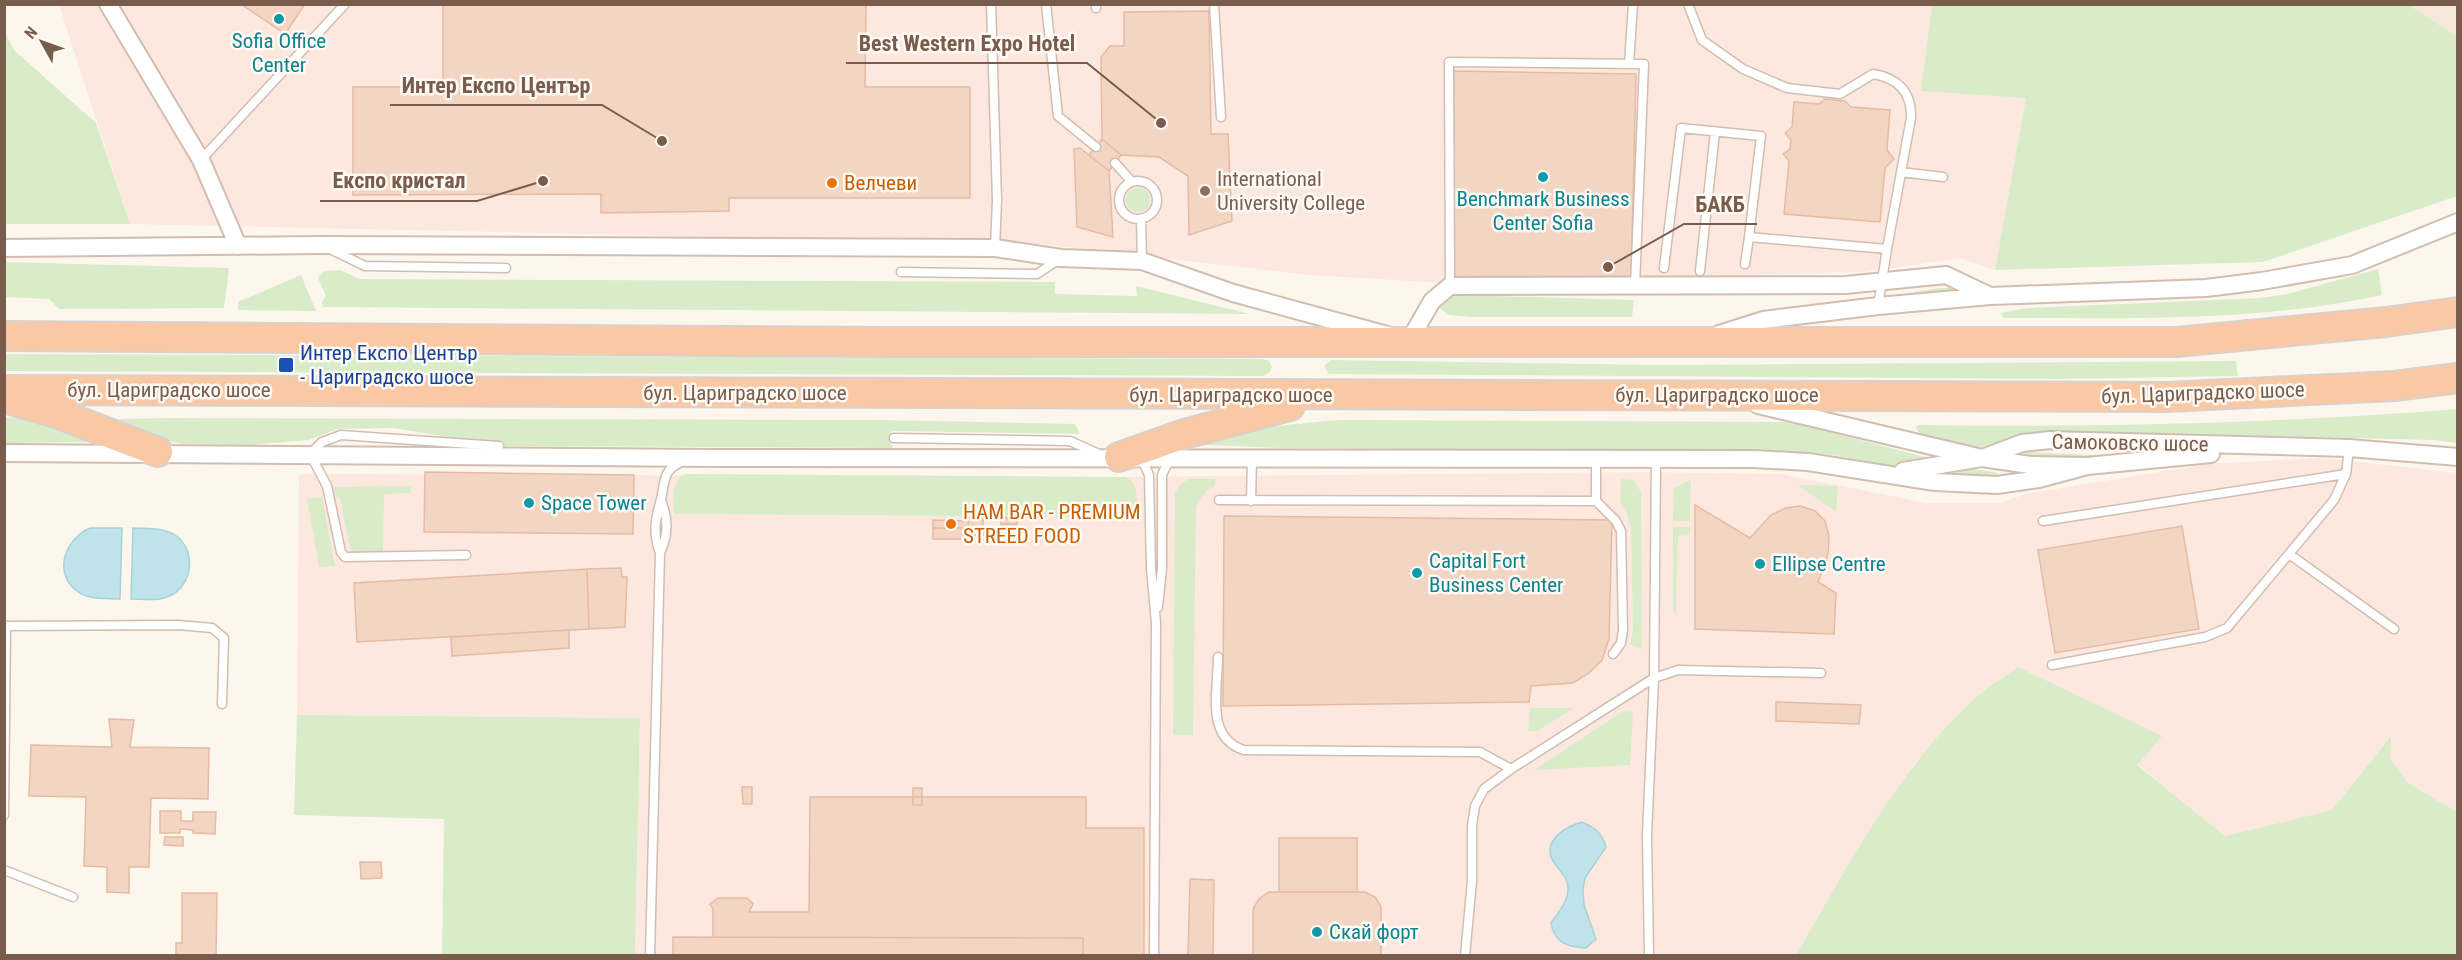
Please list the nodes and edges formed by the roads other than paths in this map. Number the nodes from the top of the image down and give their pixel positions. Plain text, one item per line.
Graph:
1 (108, 4) edge
2 (345, 4) edge
3 (991, 4) edge
4 (1046, 4) edge
5 (1214, 4) edge
6 (1633, 4) edge
7 (1688, 4) edge
8 (1629, 64) junction
9 (1221, 117) dead end
10 (1715, 132) junction
11 (1096, 147) dead end
12 (201, 160) junction
13 (1115, 163) dead end
14 (1901, 172) junction
15 (1943, 177) dead end
16 (1132, 182) junction
17 (1140, 219) junction
18 (2457, 222) edge
19 (1749, 237) junction
20 (321, 245) junction
21 (238, 246) junction
22 (4, 248) edge
23 (995, 248) junction
24 (1887, 249) junction
25 (1061, 258) junction
26 (1142, 261) junction
27 (1745, 264) dead end
28 (506, 268) dead end
29 (1664, 268) dead end
30 (1700, 271) dead end
31 (901, 272) dead end
32 (1882, 281) junction
33 (1450, 286) junction
34 (1635, 288) junction
35 (1990, 296) junction
36 (1878, 306) junction
37 (2457, 312) edge
38 (4, 336) edge
39 (1409, 341) junction
40 (1692, 342) junction
41 (2457, 378) edge
42 (4, 390) edge
43 (1334, 395) junction
44 (1717, 396) junction
45 (4, 398) edge
46 (894, 438) dead end
47 (499, 446) dead end
48 (2280, 447) junction
49 (2349, 448) junction
50 (158, 452) junction
51 (4, 453) edge
52 (310, 454) junction
53 (1120, 457) junction
54 (2457, 457) edge
55 (693, 458) junction
56 (1179, 458) junction
57 (1251, 458) junction
58 (1982, 458) junction
59 (1596, 459) junction
60 (1656, 460) junction
61 (2087, 466) junction
62 (1878, 473) junction
63 (2346, 474) junction
64 (1220, 500) dead end
65 (1251, 501) junction
66 (1596, 501) junction
67 (2043, 521) dead end
68 (2289, 554) junction
69 (466, 555) dead end
70 (1156, 623) junction
71 (5, 626) edge
72 (2394, 629) dead end
73 (1613, 654) dead end
74 (1218, 657) dead end
75 (2052, 665) dead end
76 (1821, 673) dead end
77 (1654, 678) junction
78 (222, 704) dead end
79 (1510, 769) junction
80 (4, 815) edge
81 (4, 870) edge
82 (73, 897) dead end
83 (651, 956) edge
84 (1154, 956) edge
85 (1465, 956) edge
86 (1649, 956) edge

1 - 12 street
2 - 12 lane
3 - 23 lane
4 - 11 lane
5 - 9 lane
6 - 8 lane
7 - 14 lane
8 - 33 lane
8 - 34 lane
10 - 19 lane
10 - 29 lane
10 - 30 lane
12 - 21 street
13 - 16 lane
14 - 15 lane
14 - 24 lane
16 - 17 lane
16 - 17 lane
17 - 26 lane
18 - 35 street
19 - 24 lane
19 - 27 lane
20 - 21 street
20 - 23 street
20 - 28 lane
21 - 22 street
23 - 25 street
24 - 32 lane
25 - 26 street
25 - 31 lane
26 - 39 street
32 - 34 street
32 - 35 street
32 - 36 lane
33 - 34 street
33 - 39 street
35 - 36 street
36 - 40 street
37 - 40 highway
38 - 39 highway
39 - 40 highway
41 - 44 highway, бул. Цариградско шосе
42 - 43 highway, бул. Цариградско шосе
43 - 44 highway, бул. Цариградско шосе
43 - 53 highway
44 - 58 street, Самоковско шосе
45 - 50 highway
46 - 53 lane
47 - 52 lane
48 - 49 street, Самоковско шосе
48 - 58 street, Самоковско шосе
48 - 61 street, Самоковско шосе
49 - 54 street, Самоковско шосе
49 - 63 lane
50 - 51 street
50 - 52 street
52 - 55 street
52 - 69 lane
53 - 55 street
53 - 56 street
53 - 70 lane
55 - 83 lane
56 - 57 street
56 - 70 lane
57 - 59 street
57 - 65 lane
58 - 61 street, Самоковско шосе
58 - 62 street
59 - 60 street
59 - 66 lane
60 - 62 street
60 - 77 lane
61 - 62 street
63 - 67 lane
63 - 68 lane
64 - 65 lane
65 - 66 lane
66 - 73 lane
68 - 72 lane
68 - 75 lane
70 - 84 lane
71 - 78 lane
71 - 80 lane
74 - 79 lane
76 - 77 lane
77 - 79 lane
77 - 86 lane
79 - 85 lane
81 - 82 lane

